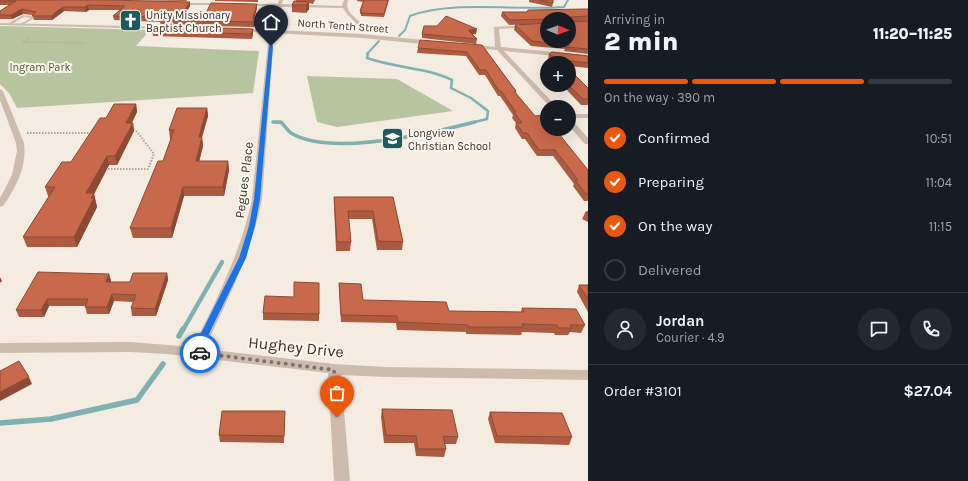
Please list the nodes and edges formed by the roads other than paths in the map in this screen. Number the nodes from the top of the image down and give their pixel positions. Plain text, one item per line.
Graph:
1 (346, 0) edge
2 (171, 3) edge
3 (280, 3) edge
4 (232, 5) edge
5 (240, 5) edge
6 (344, 7) junction
7 (0, 24) edge
8 (9, 24) junction
9 (360, 24) dead end
10 (21, 25) junction
11 (540, 25) edge
12 (176, 28) edge
13 (236, 30) edge
14 (272, 31) junction
15 (438, 43) edge
16 (460, 45) edge
17 (498, 48) junction
18 (588, 57) edge
19 (0, 91) edge
20 (547, 100) edge
21 (576, 116) edge
22 (588, 116) edge
23 (576, 129) edge
24 (588, 142) edge
25 (0, 203) edge
26 (0, 348) edge
27 (196, 353) junction
28 (334, 370) junction
29 (588, 375) edge
30 (342, 481) edge

1 - 6 street
2 - 4 street
3 - 5 street
3 - 6 street
3 - 14 street, Pegues Place
6 - 9 street
7 - 8 street
8 - 10 street
8 - 10 lane
10 - 12 street
11 - 17 street
13 - 14 street, North Tenth Street
14 - 15 street, North Tenth Street
14 - 27 street, Pegues Place
16 - 17 street
17 - 18 street
17 - 20 street
19 - 25 street
21 - 22 street
23 - 24 street
26 - 27 street, Hughey Drive
27 - 28 street, Hughey Drive
28 - 29 street, Hughey Drive
28 - 30 street

